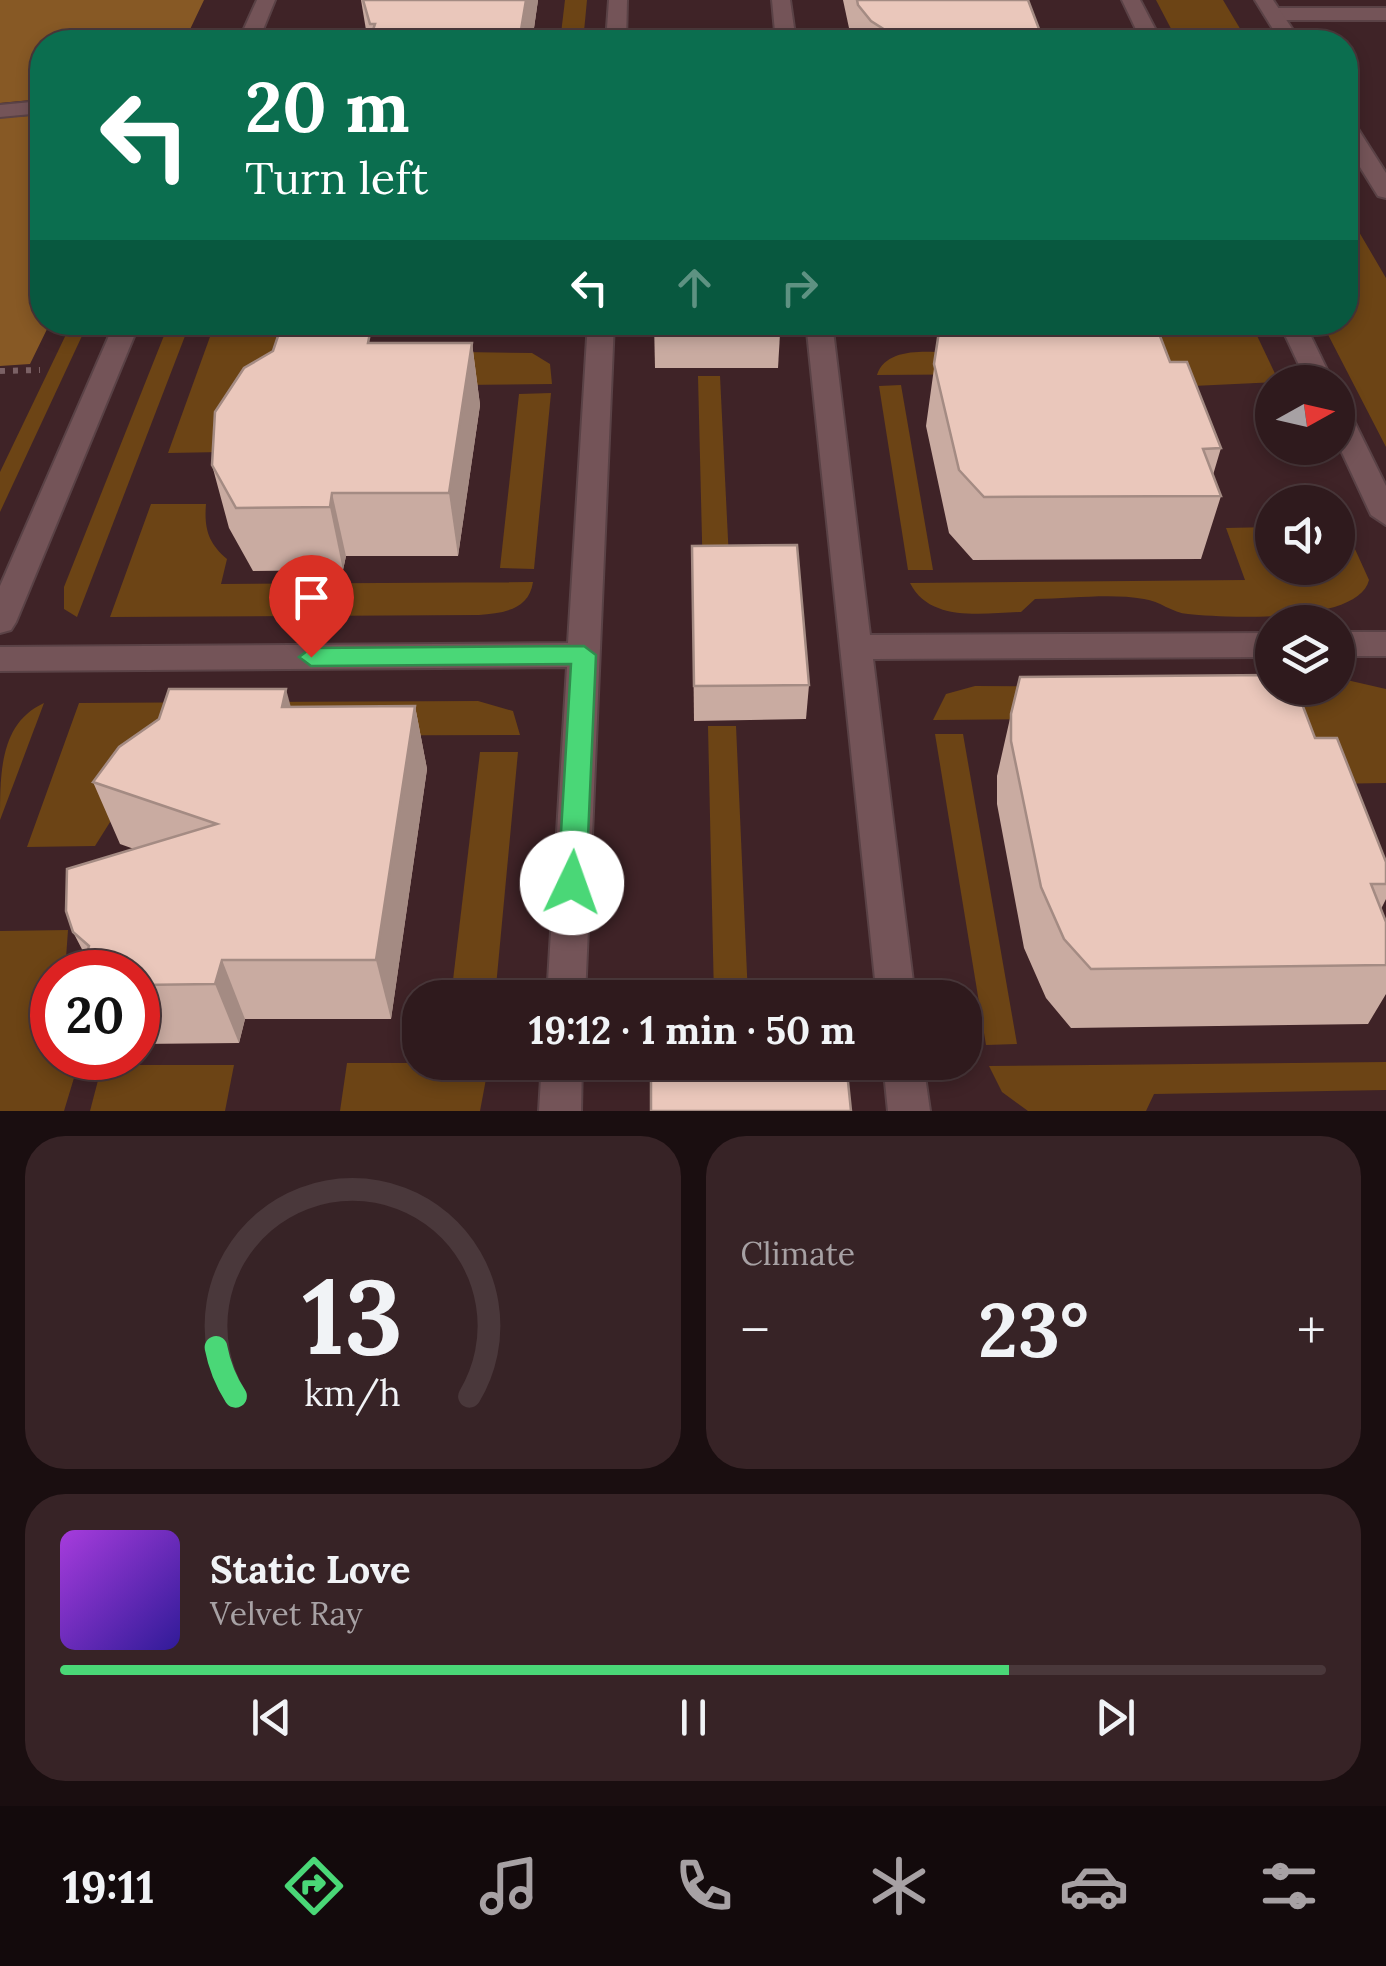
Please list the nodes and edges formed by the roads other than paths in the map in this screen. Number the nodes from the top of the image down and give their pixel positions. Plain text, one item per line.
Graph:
1 (266, 0) edge
2 (618, 0) edge
3 (781, 0) edge
4 (1131, 0) edge
5 (1269, 7) edge
6 (1386, 14) edge
7 (253, 30) edge
8 (617, 30) edge
9 (785, 30) edge
10 (1146, 30) edge
11 (1284, 30) edge
12 (30, 108) edge
13 (0, 110) edge
14 (1358, 146) edge
15 (1386, 190) edge
16 (122, 335) edge
17 (600, 335) edge
18 (820, 335) edge
19 (1296, 335) edge
20 (1312, 365) edge
21 (1355, 452) edge
22 (1386, 515) edge
23 (0, 622) edge
24 (1355, 644) edge
25 (1386, 644) edge
26 (1255, 645) edge
27 (856, 647) junction
28 (584, 655) junction
29 (0, 659) edge
30 (567, 980) edge
31 (894, 980) edge
32 (561, 1080) edge
33 (905, 1080) edge
34 (560, 1111) edge
35 (909, 1111) edge

1 - 7 street
2 - 8 street
3 - 9 street
4 - 10 street
5 - 6 street
5 - 11 street
12 - 13 street
14 - 15 street
16 - 23 street
17 - 28 street
18 - 27 street
19 - 20 street
21 - 22 street
24 - 25 street
26 - 27 street
27 - 31 street
28 - 29 street
28 - 30 street
32 - 34 street
33 - 35 street

